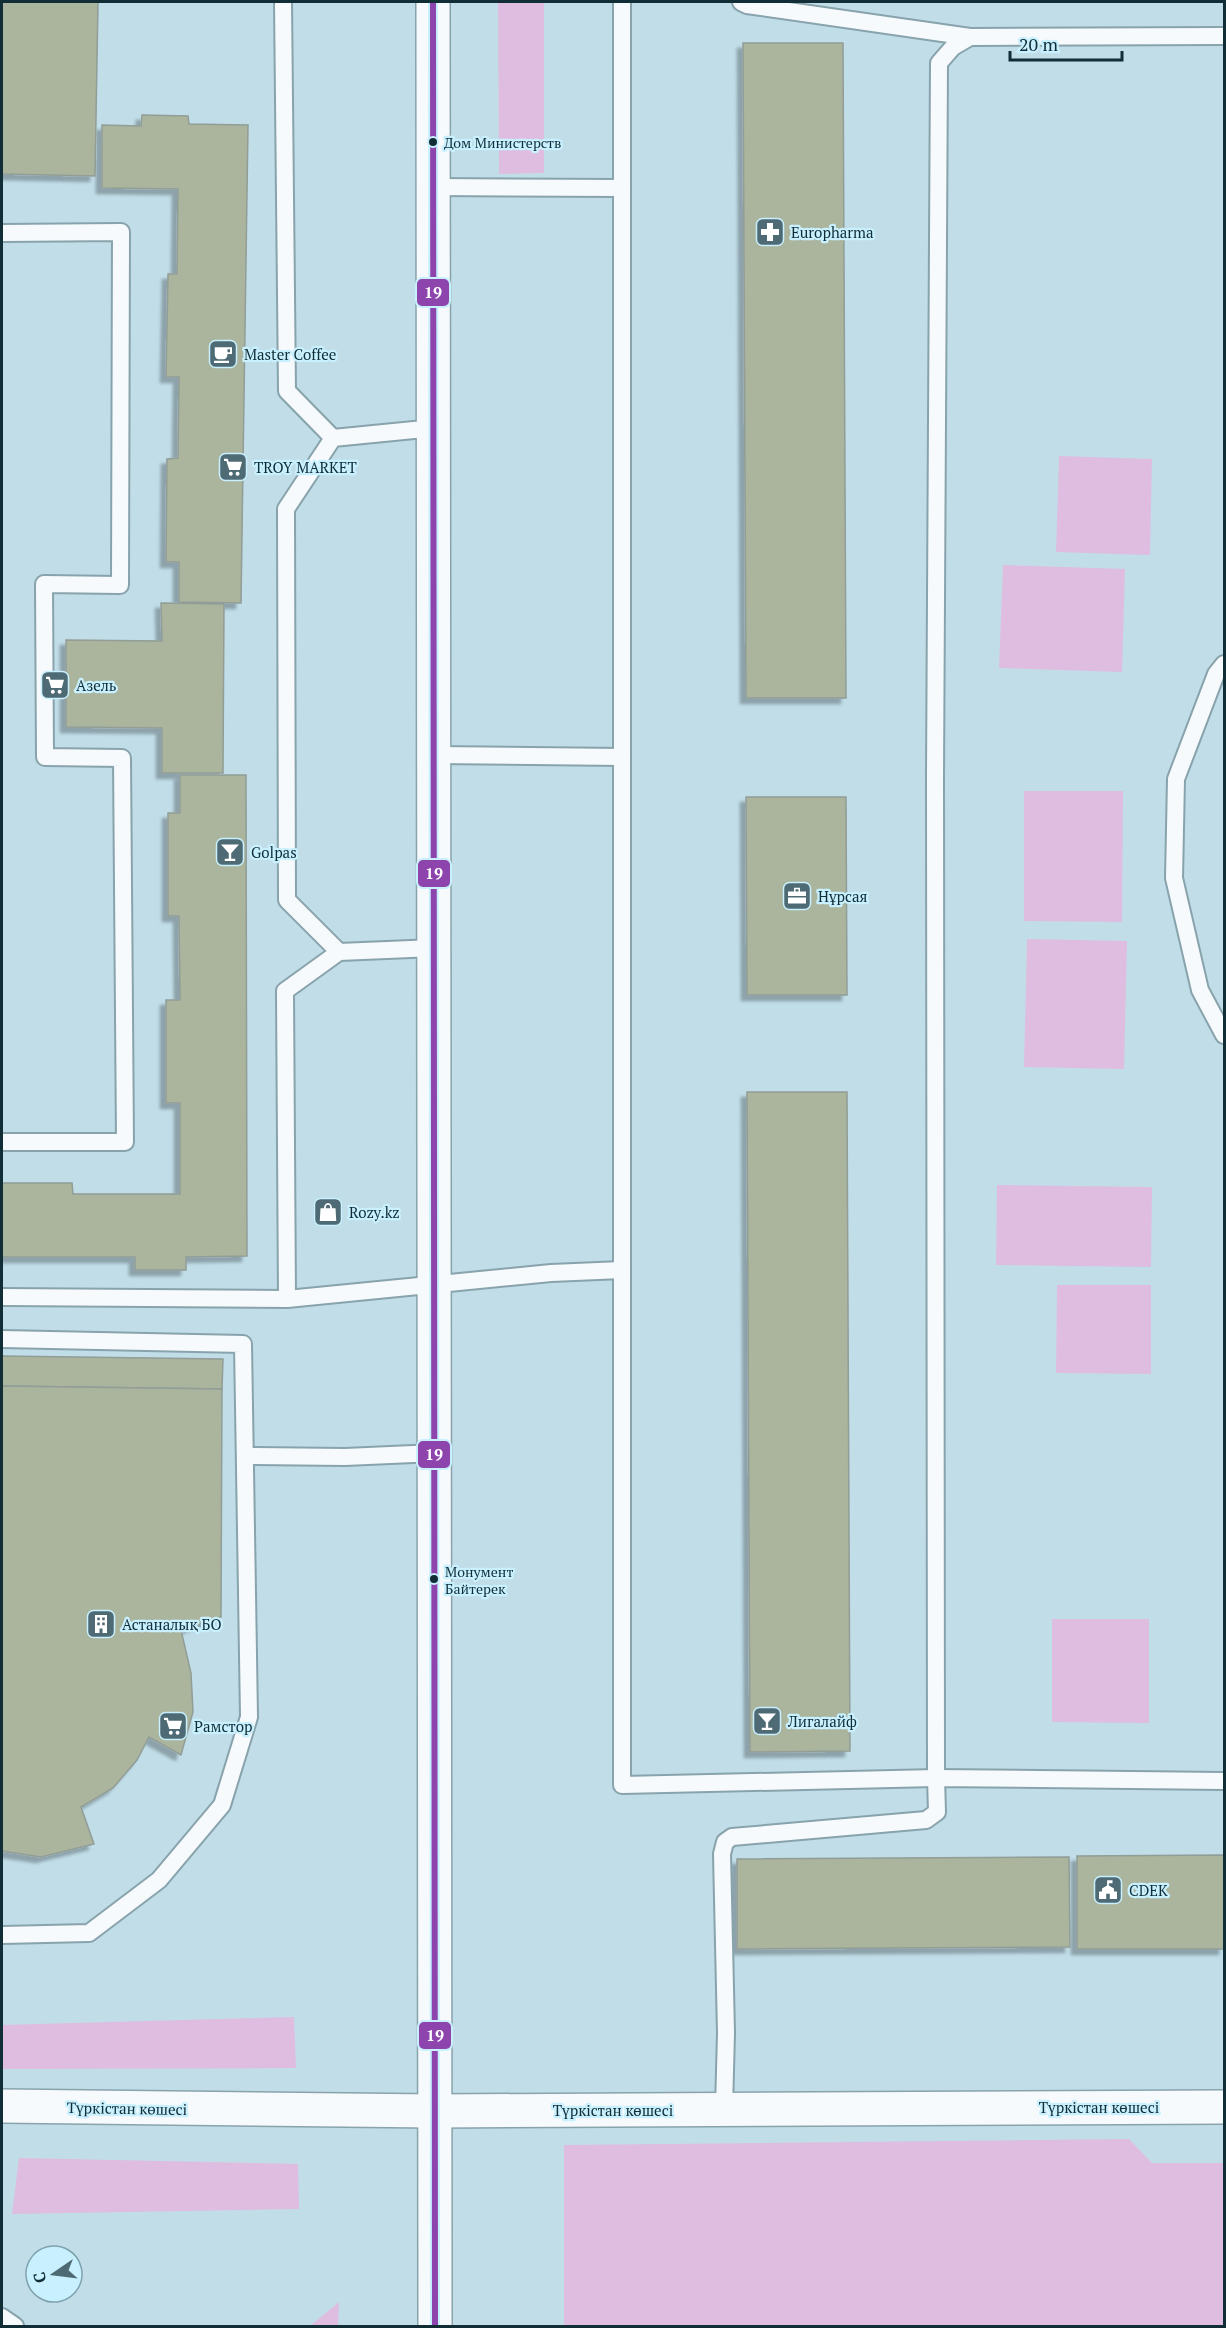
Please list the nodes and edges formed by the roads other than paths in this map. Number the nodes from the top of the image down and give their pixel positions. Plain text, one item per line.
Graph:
1 (283, 2) edge
2 (433, 2) edge
3 (622, 2) edge
4 (741, 2) edge
5 (1224, 36) edge
6 (970, 37) junction
7 (433, 187) junction
8 (622, 188) junction
9 (2, 233) edge
10 (434, 428) junction
11 (333, 438) junction
12 (1224, 664) edge
13 (434, 755) junction
14 (622, 757) junction
15 (435, 948) junction
16 (339, 952) junction
17 (1224, 1035) edge
18 (2, 1142) edge
19 (622, 1270) junction
20 (436, 1286) junction
21 (2, 1297) edge
22 (286, 1299) junction
23 (2, 1339) edge
24 (436, 1453) junction
25 (245, 1456) junction
26 (936, 1778) junction
27 (1224, 1781) edge
28 (2, 1935) edge
29 (2, 2106) edge
30 (1224, 2107) edge
31 (724, 2109) junction
32 (434, 2111) junction
33 (2, 2317) edge
34 (15, 2326) edge
35 (435, 2326) edge

1 - 11 lane
2 - 7 main road
3 - 8 lane
4 - 6 lane
5 - 6 lane
6 - 26 lane
7 - 8 lane
7 - 10 main road
8 - 14 lane
9 - 18 lane
10 - 11 lane
10 - 13 main road
11 - 16 lane
12 - 17 lane
13 - 14 lane
13 - 15 main road
14 - 19 lane
15 - 16 lane
15 - 20 main road
16 - 22 lane
19 - 20 lane
19 - 26 lane
20 - 22 lane
20 - 24 main road
21 - 22 lane
23 - 25 lane
24 - 25 lane
24 - 32 main road
25 - 28 lane
26 - 27 lane
26 - 31 lane
29 - 32 main road, Түркістан көшесі
30 - 31 main road, Түркістан көшесі
31 - 32 main road, Түркістан көшесі
32 - 35 main road
33 - 34 lane

